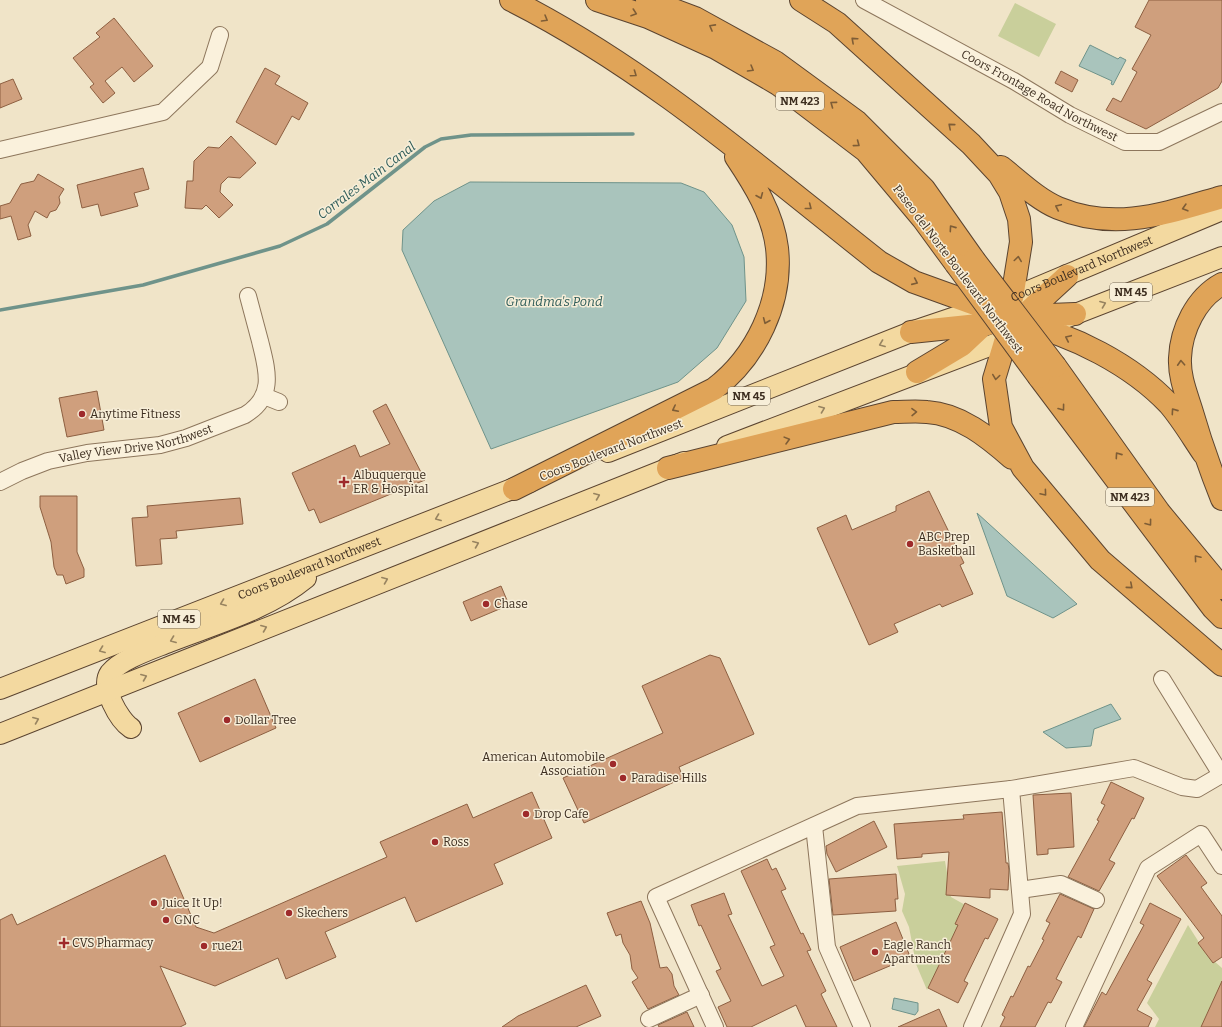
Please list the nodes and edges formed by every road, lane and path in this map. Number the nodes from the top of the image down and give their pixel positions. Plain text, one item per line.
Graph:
1 (511, 0) edge
2 (597, 0) edge
3 (647, 0) edge
4 (801, 0) edge
5 (864, 0) edge
6 (220, 35) dead end
7 (1222, 112) edge
8 (724, 140) junction
9 (971, 144) junction
10 (0, 150) edge
11 (1222, 197) edge
12 (1222, 210) edge
13 (1222, 257) edge
14 (965, 262) junction
15 (1067, 276) junction
16 (1222, 284) edge
17 (248, 296) dead end
18 (995, 311) junction
19 (1075, 314) joint
20 (1022, 326) junction
21 (912, 332) joint
22 (1047, 371) junction
23 (917, 372) junction
24 (1204, 454) junction
25 (668, 468) junction
26 (1023, 468) junction
27 (0, 482) edge
28 (514, 489) junction
29 (1222, 499) edge
30 (319, 566) junction
31 (1222, 588) edge
32 (1222, 617) edge
33 (1222, 665) edge
34 (1162, 679) dead end
35 (0, 689) edge
36 (108, 691) junction
37 (131, 728) dead end
38 (0, 734) edge
39 (1222, 776) edge
40 (1011, 789) junction
41 (814, 826) junction
42 (1222, 866) edge
43 (1020, 890) junction
44 (1096, 900) dead end
45 (701, 996) junction
46 (649, 1018) dead end
47 (715, 1027) edge
48 (862, 1027) edge
49 (972, 1027) edge
50 (1074, 1027) edge

1 -> 8 highway
2 -> 14 highway, Paseo del Norte Boulevard Northwest / NM 423
14 -> 3 highway, Paseo del Norte Boulevard Northwest / NM 423
9 -> 4 highway
5 - 7 street, Coors Frontage Road Northwest
6 - 10 street
8 -> 18 highway
8 -> 28 highway
11 -> 9 highway
18 -> 9 highway
12 - 15 main road, Coors Boulevard Northwest
19 -> 13 main road, NM 45
14 - 22 highway, Paseo del Norte Boulevard Northwest / NM 423, bridge
15 - 18 main road, Coors Boulevard Northwest
15 - 20 highway
24 -> 16 highway
17 - 27 street, Valley View Drive Northwest
18 - 20 highway
18 - 21 highway
18 - 23 highway
19 - 20 highway
20 - 23 main road
24 -> 20 highway
20 -> 26 highway
21 -> 28 main road, Coors Boulevard Northwest / NM 45
31 -> 22 highway, Paseo del Norte Boulevard Northwest / NM 423
22 -> 32 highway, Paseo del Norte Boulevard Northwest / NM 423
25 -> 23 main road
24 - 29 highway
25 -> 26 highway
36 -> 25 main road
26 -> 33 highway
28 -> 30 main road, Coors Boulevard Northwest / NM 45
30 -> 35 main road, Coors Boulevard Northwest / NM 45
30 -> 36 main road
34 - 39 street
36 - 37 main road
38 -> 36 main road
39 - 40 street
40 - 41 street
40 - 43 street
41 - 45 street
41 - 48 street
42 - 50 street
43 - 44 street
43 - 49 street
45 - 46 street
45 - 47 street

